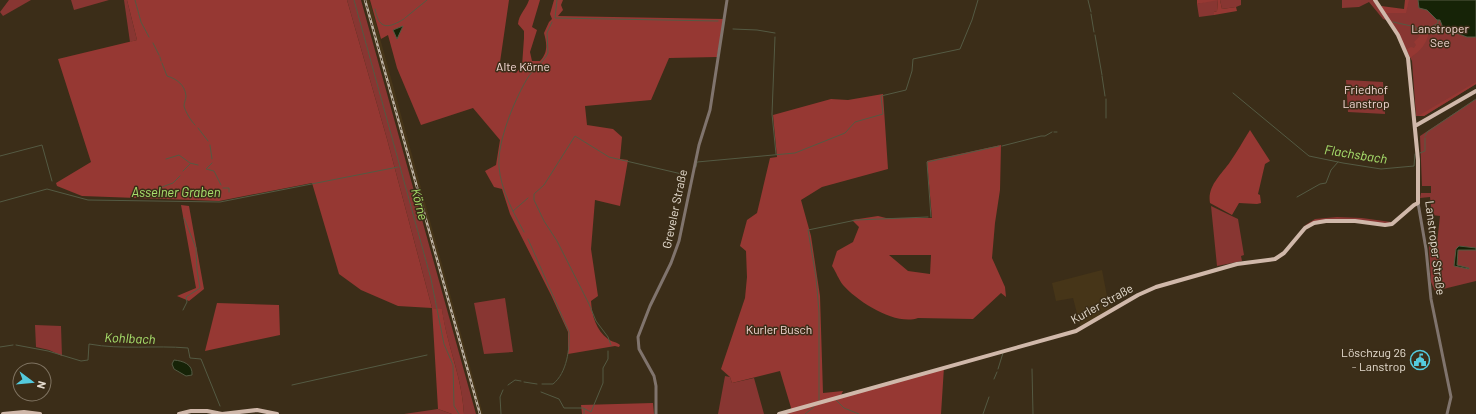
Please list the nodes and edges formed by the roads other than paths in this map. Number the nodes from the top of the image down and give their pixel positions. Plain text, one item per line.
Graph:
1 (727, 0) edge
2 (1375, 0) edge
3 (1476, 91) edge
4 (1415, 126) junction
5 (1418, 203) junction
6 (2, 414) edge
7 (40, 414) edge
8 (179, 414) edge
9 (277, 414) edge
10 (656, 414) edge
11 (779, 414) edge
12 (1448, 414) edge

1 - 10 street, Greveler Straße
2 - 4 main road, Lanstroper Straße
3 - 4 main road
4 - 5 main road, Lanstroper Straße
5 - 11 main road, Kurler Straße
5 - 12 street, Lanstroper Straße
6 - 7 main road
8 - 9 main road

